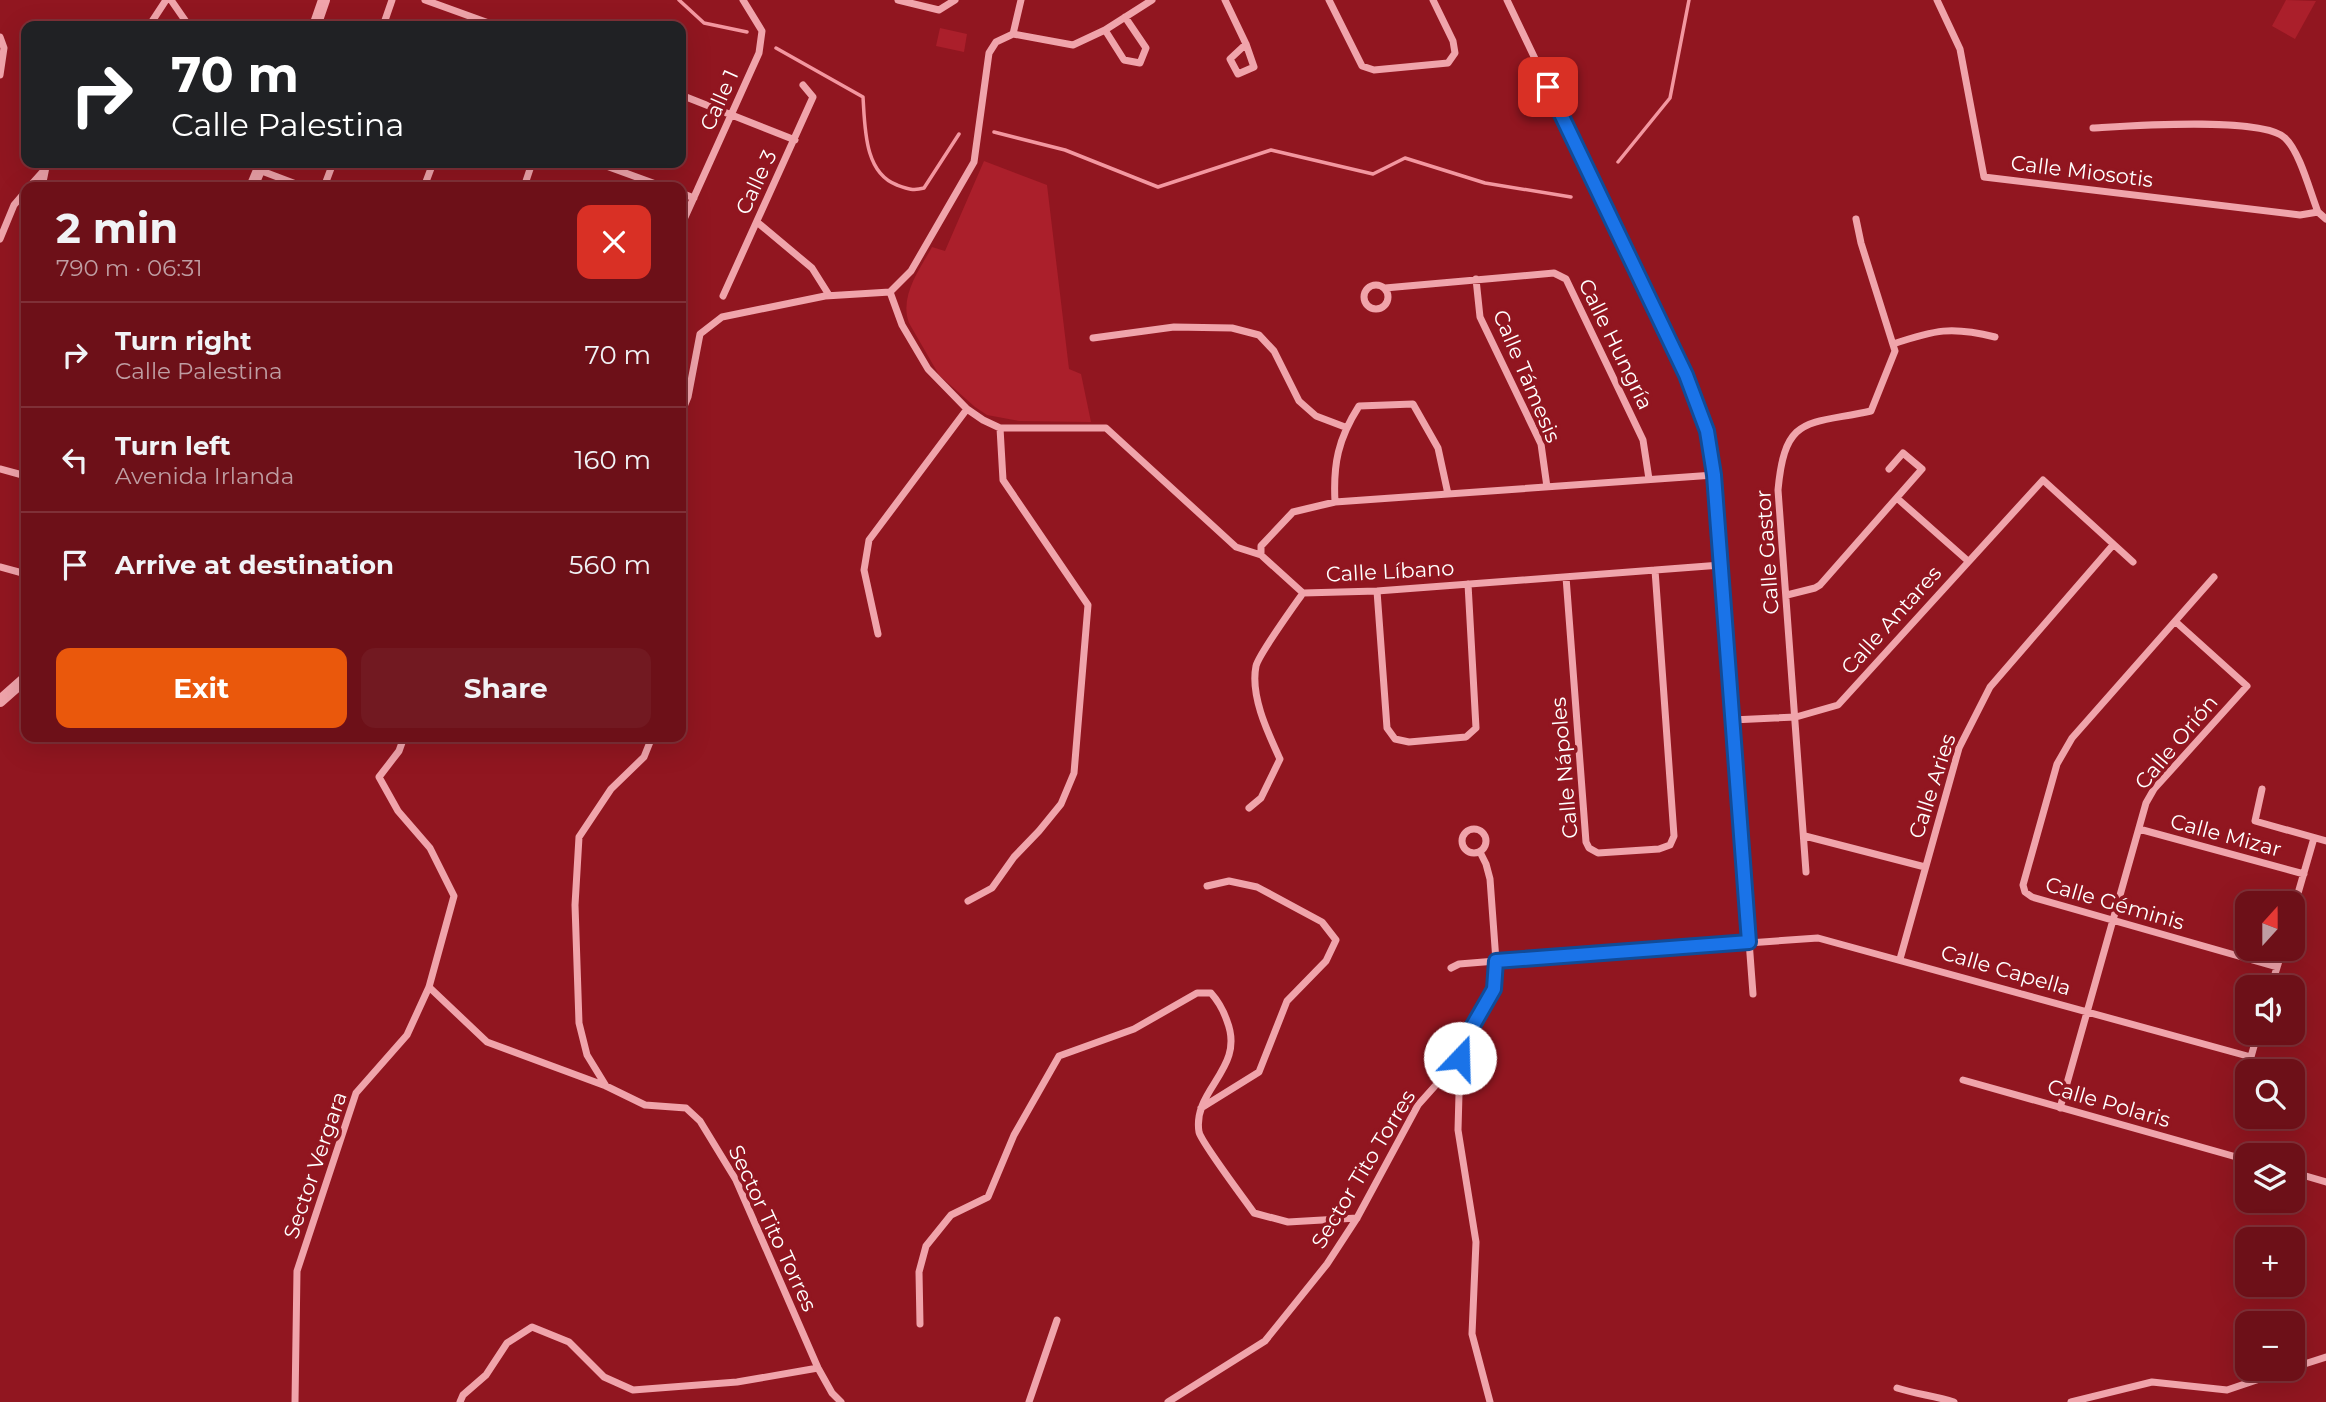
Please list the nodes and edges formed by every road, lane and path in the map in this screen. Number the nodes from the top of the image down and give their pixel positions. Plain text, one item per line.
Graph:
1 (169, 0) edge
2 (324, 0) edge
3 (392, 0) edge
4 (425, 0) edge
5 (743, 0) edge
6 (898, 0) edge
7 (955, 0) edge
8 (1021, 0) edge
9 (1152, 0) edge
10 (1224, 0) edge
11 (1329, 0) edge
12 (1433, 0) edge
13 (1507, 0) edge
14 (1937, 0) edge
15 (1125, 17) junction
16 (153, 21) edge
17 (185, 21) edge
18 (317, 21) edge
19 (385, 21) edge
20 (476, 21) edge
21 (1105, 30) junction
22 (1013, 34) junction
23 (0, 37) edge
24 (1246, 44) dead end
25 (0, 75) edge
26 (803, 86) dead end
27 (686, 97) edge
28 (731, 114) junction
29 (2093, 128) dead end
30 (795, 140) junction
31 (46, 168) edge
32 (264, 168) edge
33 (612, 168) edge
34 (34, 182) edge
35 (294, 182) edge
36 (650, 182) edge
37 (686, 196) edge
38 (21, 197) edge
39 (694, 198) junction
40 (2318, 212) junction
41 (686, 215) edge
42 (1856, 219) dead end
43 (2326, 219) edge
44 (757, 222) junction
45 (0, 239) edge
46 (1476, 279) junction
47 (1385, 288) dead end
48 (890, 292) junction
49 (829, 295) junction
50 (723, 296) dead end
51 (1995, 337) dead end
52 (1093, 338) dead end
53 (1893, 344) junction
54 (686, 402) edge
55 (967, 409) junction
56 (1345, 427) junction
57 (1000, 428) junction
58 (0, 469) edge
59 (1889, 469) dead end
60 (21, 475) edge
61 (1714, 475) junction
62 (1649, 479) junction
63 (1547, 487) junction
64 (1448, 494) junction
65 (1898, 499) junction
66 (1335, 502) junction
67 (2113, 545) junction
68 (1261, 555) junction
69 (1968, 561) junction
70 (2133, 562) dead end
71 (1721, 565) junction
72 (0, 567) edge
73 (1655, 570) junction
74 (21, 573) edge
75 (1566, 577) junction
76 (2214, 577) dead end
77 (1468, 584) junction
78 (1377, 591) junction
79 (1303, 593) junction
80 (1787, 595) junction
81 (2175, 622) junction
82 (878, 634) dead end
83 (21, 682) edge
84 (0, 701) edge
85 (1796, 716) junction
86 (1732, 720) junction
87 (402, 742) edge
88 (650, 742) edge
89 (2263, 789) dead end
90 (1249, 808) dead end
91 (2139, 829) junction
92 (1805, 836) junction
93 (2314, 838) junction
94 (2326, 841) edge
95 (1480, 852) dead end
96 (1925, 867) junction
97 (1806, 872) dead end
98 (2304, 874) junction
99 (1207, 886) dead end
100 (2299, 891) edge
101 (968, 901) dead end
102 (2112, 920) junction
103 (1749, 942) junction
104 (1900, 959) junction
105 (1496, 961) junction
106 (2279, 961) edge
107 (2277, 967) junction
108 (1451, 968) dead end
109 (2275, 975) edge
110 (429, 987) junction
111 (1754, 994) dead end
112 (2087, 1011) junction
113 (2254, 1045) edge
114 (2251, 1057) joint
115 (1460, 1058) junction
116 (1963, 1080) dead end
117 (606, 1086) junction
118 (1200, 1108) junction
119 (2060, 1108) junction
120 (2235, 1157) edge
121 (2305, 1176) edge
122 (2326, 1182) edge
123 (1357, 1218) junction
124 (1057, 1320) dead end
125 (920, 1324) dead end
126 (2326, 1357) edge
127 (2305, 1364) edge
128 (818, 1368) junction
129 (2254, 1381) edge
130 (1897, 1388) dead end
131 (295, 1402) edge
132 (460, 1402) edge
133 (841, 1402) edge
134 (1029, 1402) edge
135 (1168, 1402) edge
136 (1490, 1402) edge
137 (1954, 1402) edge
138 (2071, 1402) edge

1 - 16 street
1 - 17 street
2 - 18 street
3 - 19 street
4 - 20 street
5 - 28 street, Calle 1
6 - 7 street
8 - 22 street
9 - 15 street
10 - 24 street
11 - 12 street
13 - 61 street
14 - 40 street, Calle Miosotis
15 - 21 street
15 - 21 street
21 - 22 street
22 - 48 street
23 - 25 street
26 - 30 street, Calle 3
27 - 28 street
28 - 30 street
28 - 39 street, Calle 1
29 - 40 street
30 - 44 street, Calle 3
31 - 34 street
32 - 35 street
33 - 36 street
37 - 39 street
38 - 45 street
39 - 41 street, Calle 1
40 - 43 street
42 - 53 street
44 - 49 street
44 - 50 street, Calle 3
46 - 47 street, Calle Hungría
46 - 62 street, Calle Hungría
46 - 63 street, Calle Támesis
48 - 49 street
48 - 55 street
49 - 54 street
51 - 53 street
52 - 56 street
53 - 80 street, Calle Gastor
55 - 57 street
55 - 82 street
56 - 64 street
56 - 66 street
57 - 68 street, Calle Líbano
57 - 101 street
58 - 60 street
59 - 65 street
61 - 62 street
61 - 71 street
62 - 63 street
63 - 64 street
64 - 66 street
65 - 69 street
65 - 80 street
66 - 68 street
67 - 69 street, Calle Antares
67 - 70 street
67 - 96 street, Calle Aries
68 - 79 street, Calle Líbano
69 - 85 street, Calle Antares
71 - 73 street, Calle Líbano
71 - 86 street
72 - 74 street
73 - 75 street, Calle Líbano
73 - 75 street, Calle Nápoles
75 - 77 street, Calle Líbano
76 - 81 street, Calle Géminis
77 - 78 street, Calle Líbano
77 - 78 street
78 - 79 street, Calle Líbano
79 - 90 street
80 - 85 street, Calle Gastor
81 - 91 street, Calle Orión
81 - 102 street, Calle Géminis
83 - 84 street
85 - 86 street, Calle Antares
85 - 92 street, Calle Gastor
86 - 103 street
87 - 110 street, Sector Vergara
88 - 117 street
89 - 93 street
91 - 98 street, Calle Mizar
91 - 102 street, Calle Orión
92 - 96 street
92 - 97 street, Calle Gastor
93 - 94 street
93 - 98 street
95 - 105 street
96 - 104 street, Calle Aries
98 - 100 street
99 - 118 street
102 - 107 street, Calle Géminis
102 - 112 street, Calle Orión
103 - 104 street, Calle Capella
103 - 105 street, Calle Capella
103 - 111 street
104 - 112 street, Calle Capella
105 - 108 street, Calle Capella
105 - 115 street
106 - 107 street
107 - 109 street
110 - 117 street, Sector Tito Torres
110 - 131 street, Sector Vergara
112 - 114 street, Calle Capella
112 - 119 street, Calle Orión
113 - 114 street
115 - 123 street, Sector Tito Torres
115 - 136 street
116 - 119 street, Calle Polaris
117 - 128 street, Sector Tito Torres
118 - 123 street
118 - 125 street
119 - 120 street, Calle Polaris
121 - 122 street
123 - 135 street, Sector Tito Torres
124 - 134 street
126 - 127 street
128 - 132 street
128 - 133 street, Sector Tito Torres
129 - 138 street
130 - 137 street

